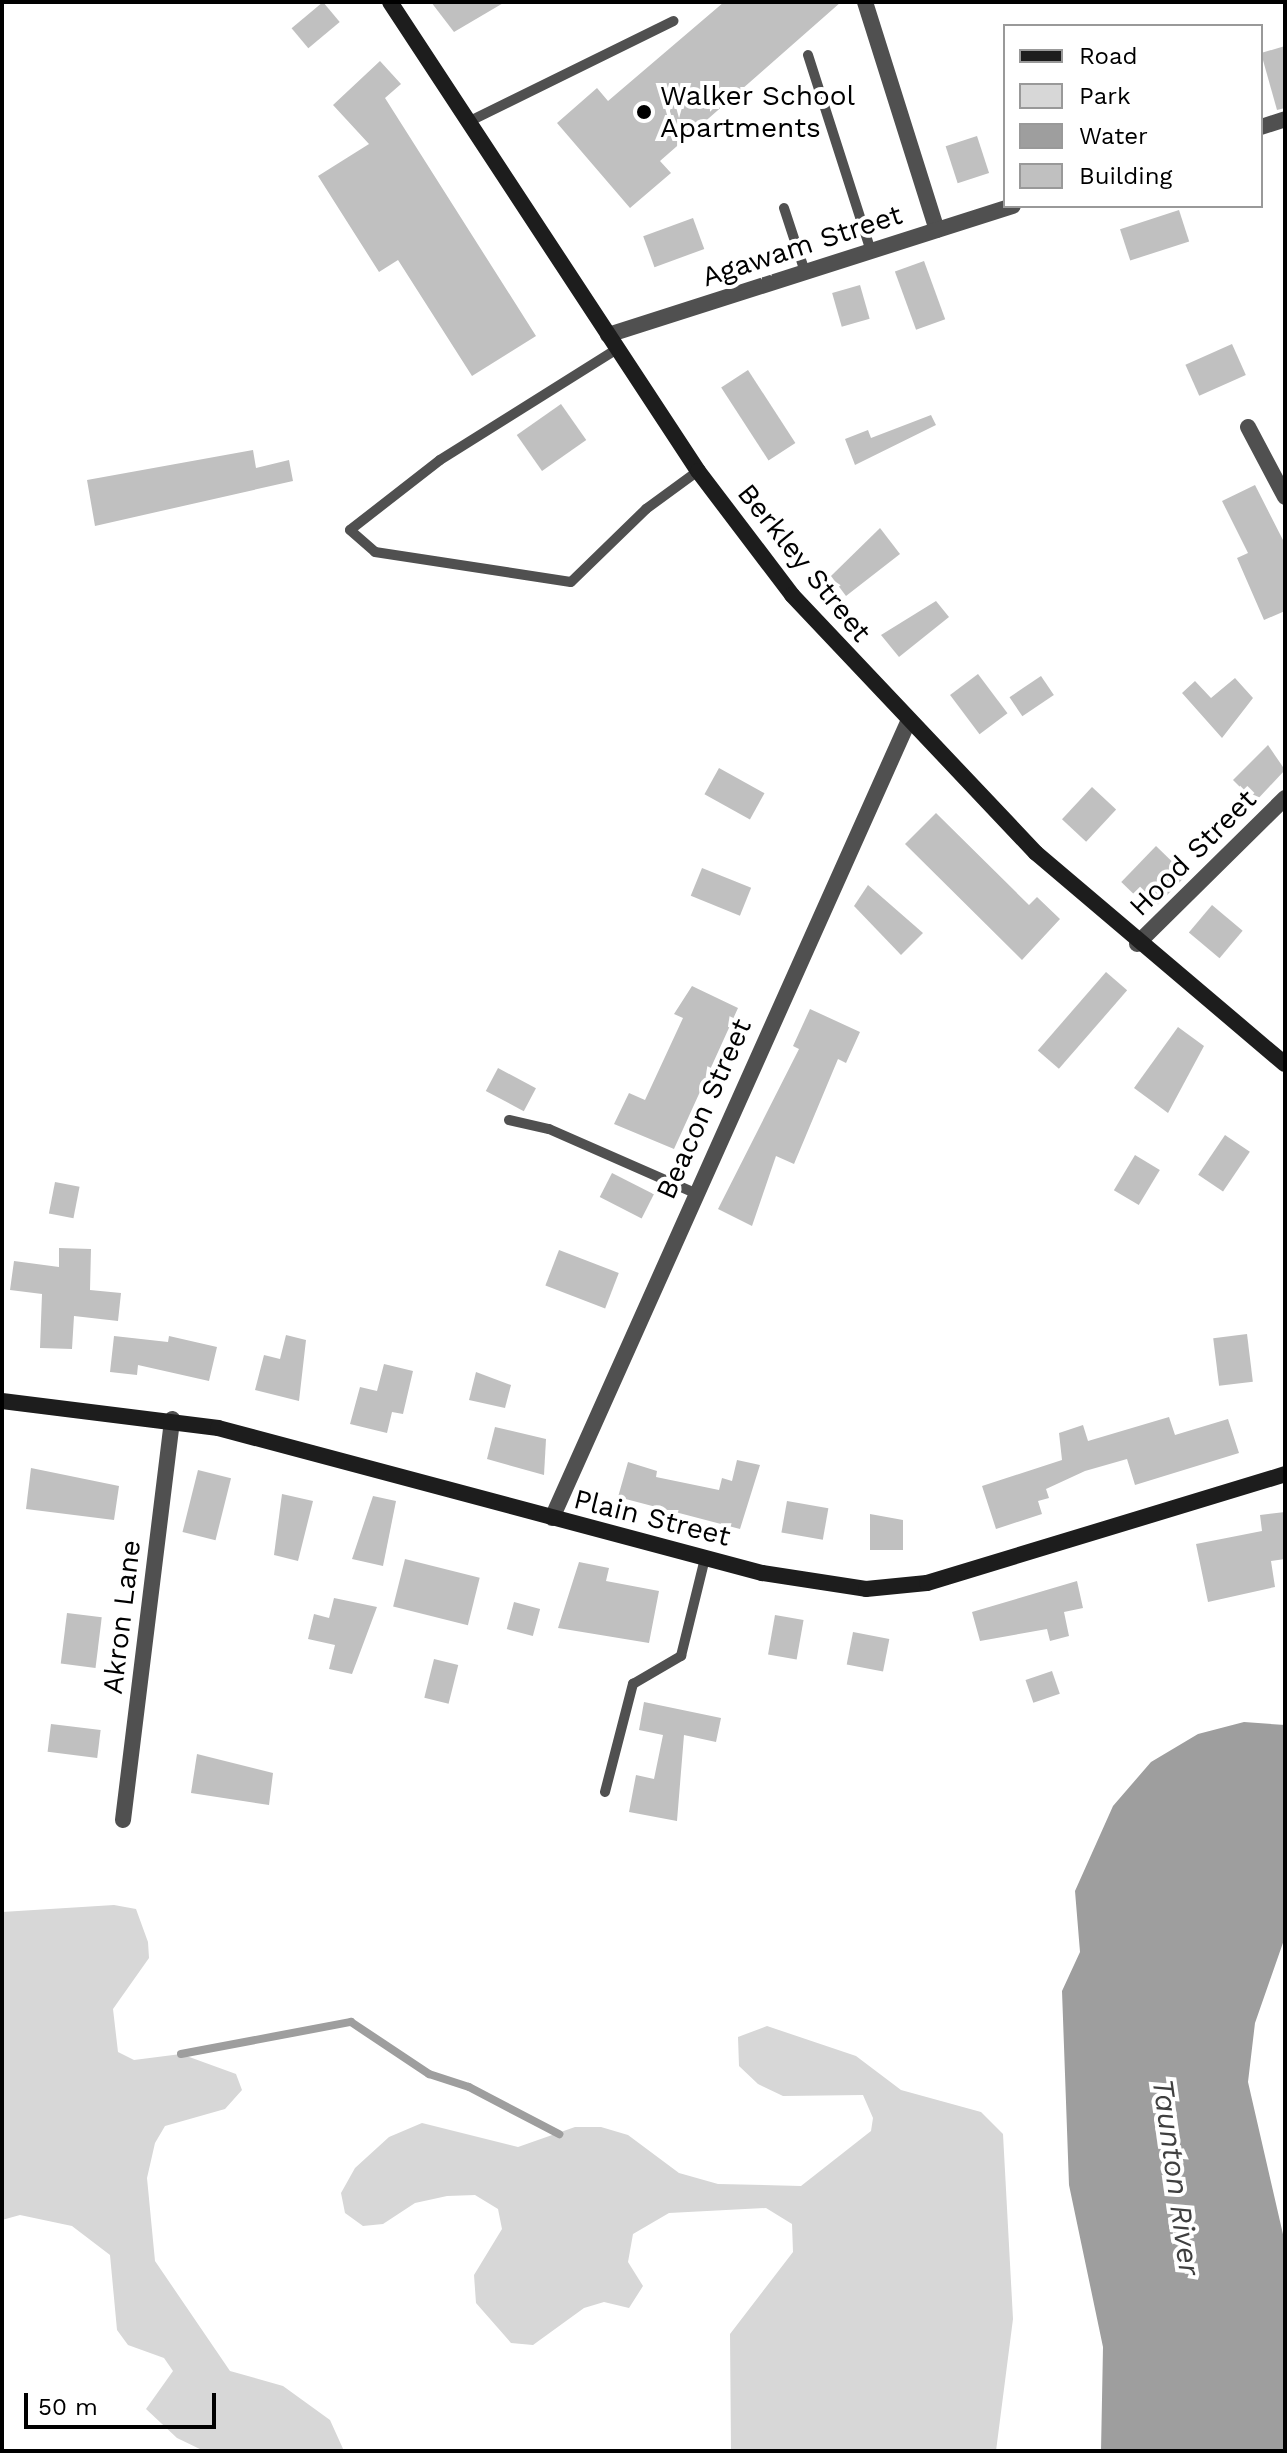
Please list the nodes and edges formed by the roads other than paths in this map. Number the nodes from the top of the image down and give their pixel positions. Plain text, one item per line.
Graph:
1 (390, 2) edge
2 (865, 2) edge
3 (673, 21) dead end
4 (808, 55) dead end
5 (1285, 119) edge
6 (468, 122) junction
7 (1263, 126) edge
8 (784, 208) dead end
9 (1007, 208) edge
10 (937, 230) junction
11 (871, 251) junction
12 (805, 272) junction
13 (613, 342) junction
14 (1248, 427) dead end
15 (698, 471) junction
16 (1285, 497) edge
17 (908, 722) junction
18 (1285, 798) edge
19 (1137, 944) junction
20 (1285, 1064) edge
21 (509, 1120) dead end
22 (695, 1193) junction
23 (2, 1401) edge
24 (172, 1419) junction
25 (1285, 1474) edge
26 (552, 1518) junction
27 (705, 1558) junction
28 (605, 1792) dead end
29 (123, 1820) dead end

1 - 6 main road, Berkley Street
2 - 10 street
3 - 6 lane
4 - 11 lane
5 - 7 street
6 - 13 main road, Berkley Street
8 - 12 lane
9 - 10 street, Agawam Street
10 - 11 street, Agawam Street
11 - 12 street, Agawam Street
12 - 13 street, Agawam Street
13 - 15 main road, Berkley Street
13 - 15 lane
14 - 16 street
15 - 17 main road, Berkley Street
17 - 19 main road, Berkley Street
17 - 22 street, Beacon Street
18 - 19 street, Hood Street
19 - 20 main road, Berkley Street
21 - 22 lane
22 - 26 street, Beacon Street
23 - 24 main road, Plain Street
24 - 26 main road, Plain Street
24 - 29 street, Akron Lane
25 - 27 main road, Plain Street
26 - 27 main road, Plain Street
27 - 28 lane

